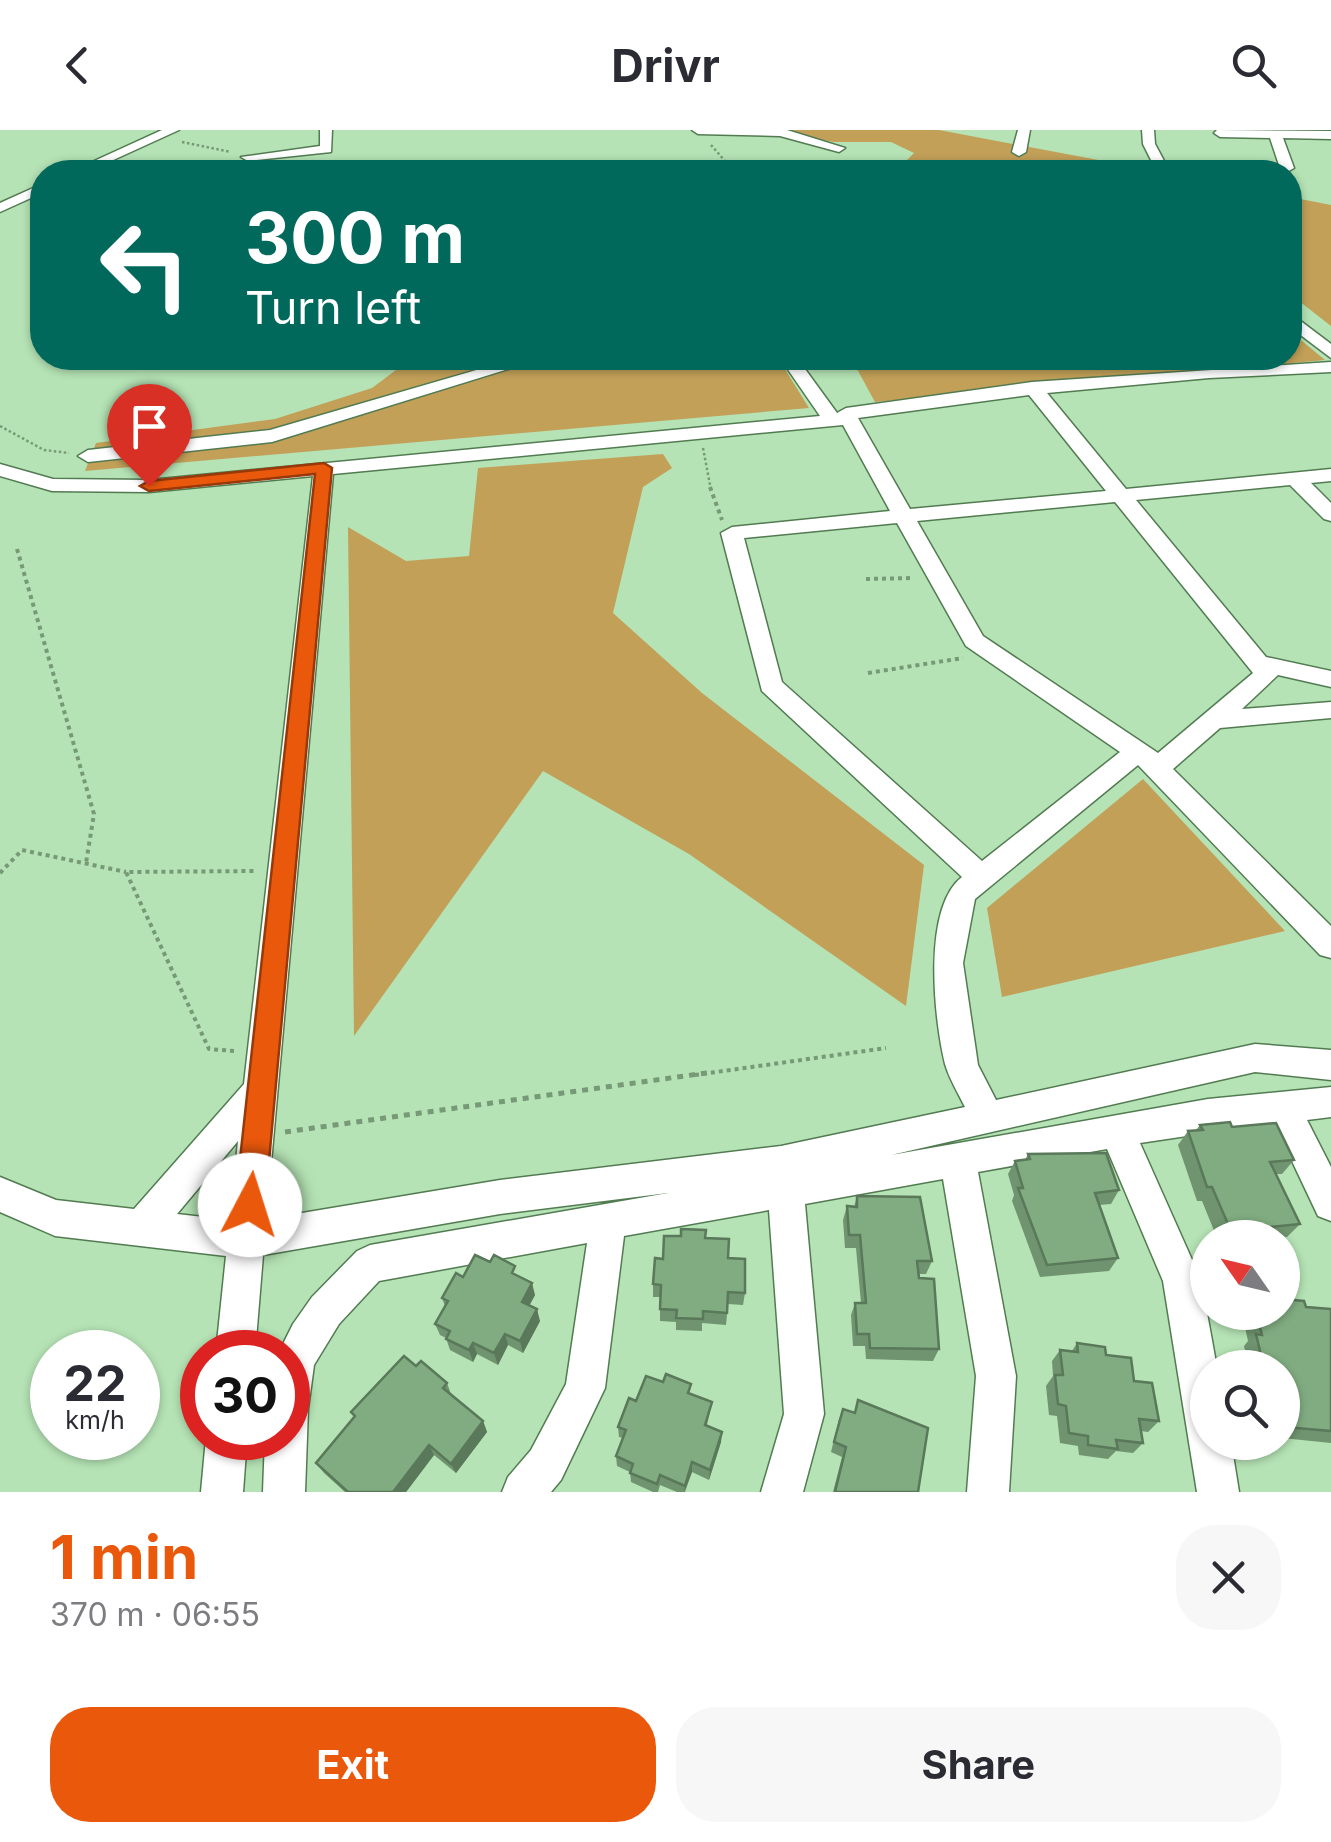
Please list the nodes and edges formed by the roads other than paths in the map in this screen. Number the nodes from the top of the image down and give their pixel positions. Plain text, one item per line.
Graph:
1 (173, 130) edge
2 (326, 130) edge
3 (698, 130) edge
4 (1024, 130) edge
5 (1148, 130) edge
6 (1274, 130) edge
7 (1220, 133) dead end
8 (1329, 136) edge
9 (839, 148) dead end
10 (1019, 152) dead end
11 (248, 157) road end
12 (105, 160) edge
13 (1158, 160) edge
14 (1284, 160) edge
15 (30, 194) edge
16 (0, 208) edge
17 (1302, 328) edge
18 (1331, 352) edge
19 (1331, 366) edge
20 (1302, 367) edge
21 (495, 370) edge
22 (798, 370) edge
23 (1228, 370) edge
24 (1032, 387) junction
25 (841, 420) junction
26 (88, 456) road end
27 (324, 468) junction
28 (0, 470) edge
29 (1331, 475) edge
30 (1296, 479) junction
31 (1123, 498) junction
32 (1331, 515) edge
33 (904, 518) junction
34 (1258, 663) junction
35 (1331, 679) edge
36 (1331, 710) edge
37 (1213, 720) junction
38 (1147, 760) junction
39 (980, 878) junction
40 (1331, 946) edge
41 (1331, 1064) edge
42 (260, 1090) junction
43 (1331, 1102) edge
44 (1283, 1107) junction
45 (987, 1118) junction
46 (1118, 1131) junction
47 (958, 1160) junction
48 (786, 1190) junction
49 (0, 1194) edge
50 (1331, 1204) edge
51 (608, 1222) junction
52 (142, 1228) junction
53 (247, 1240) junction
54 (238, 1330) edge
55 (1194, 1350) edge
56 (225, 1460) edge
57 (1213, 1460) edge
58 (222, 1492) edge
59 (284, 1492) edge
60 (523, 1492) edge
61 (782, 1492) edge
62 (988, 1492) edge
63 (1218, 1492) edge

1 - 12 street
2 - 11 street
3 - 9 street
4 - 10 street
5 - 13 street
6 - 7 street
6 - 8 street
6 - 14 street
15 - 16 street
17 - 18 street
19 - 20 street
21 - 26 street
22 - 25 street
23 - 24 street
24 - 25 street
24 - 31 street
25 - 27 street
25 - 33 street
27 - 28 street
27 - 42 street
29 - 30 street
30 - 31 street
30 - 32 street
31 - 33 street
31 - 34 street
33 - 38 street
33 - 39 street
34 - 35 street
34 - 37 street
36 - 37 street
37 - 38 street
38 - 39 street
38 - 40 street
39 - 45 street
41 - 45 street
42 - 52 street
42 - 53 street
43 - 44 street
44 - 46 street
44 - 50 street
45 - 53 street
46 - 47 street
46 - 55 street
47 - 48 street
47 - 62 street
48 - 51 street
48 - 61 street
49 - 52 street
51 - 59 street
51 - 60 street
52 - 53 street
53 - 54 street
56 - 58 street
57 - 63 street

